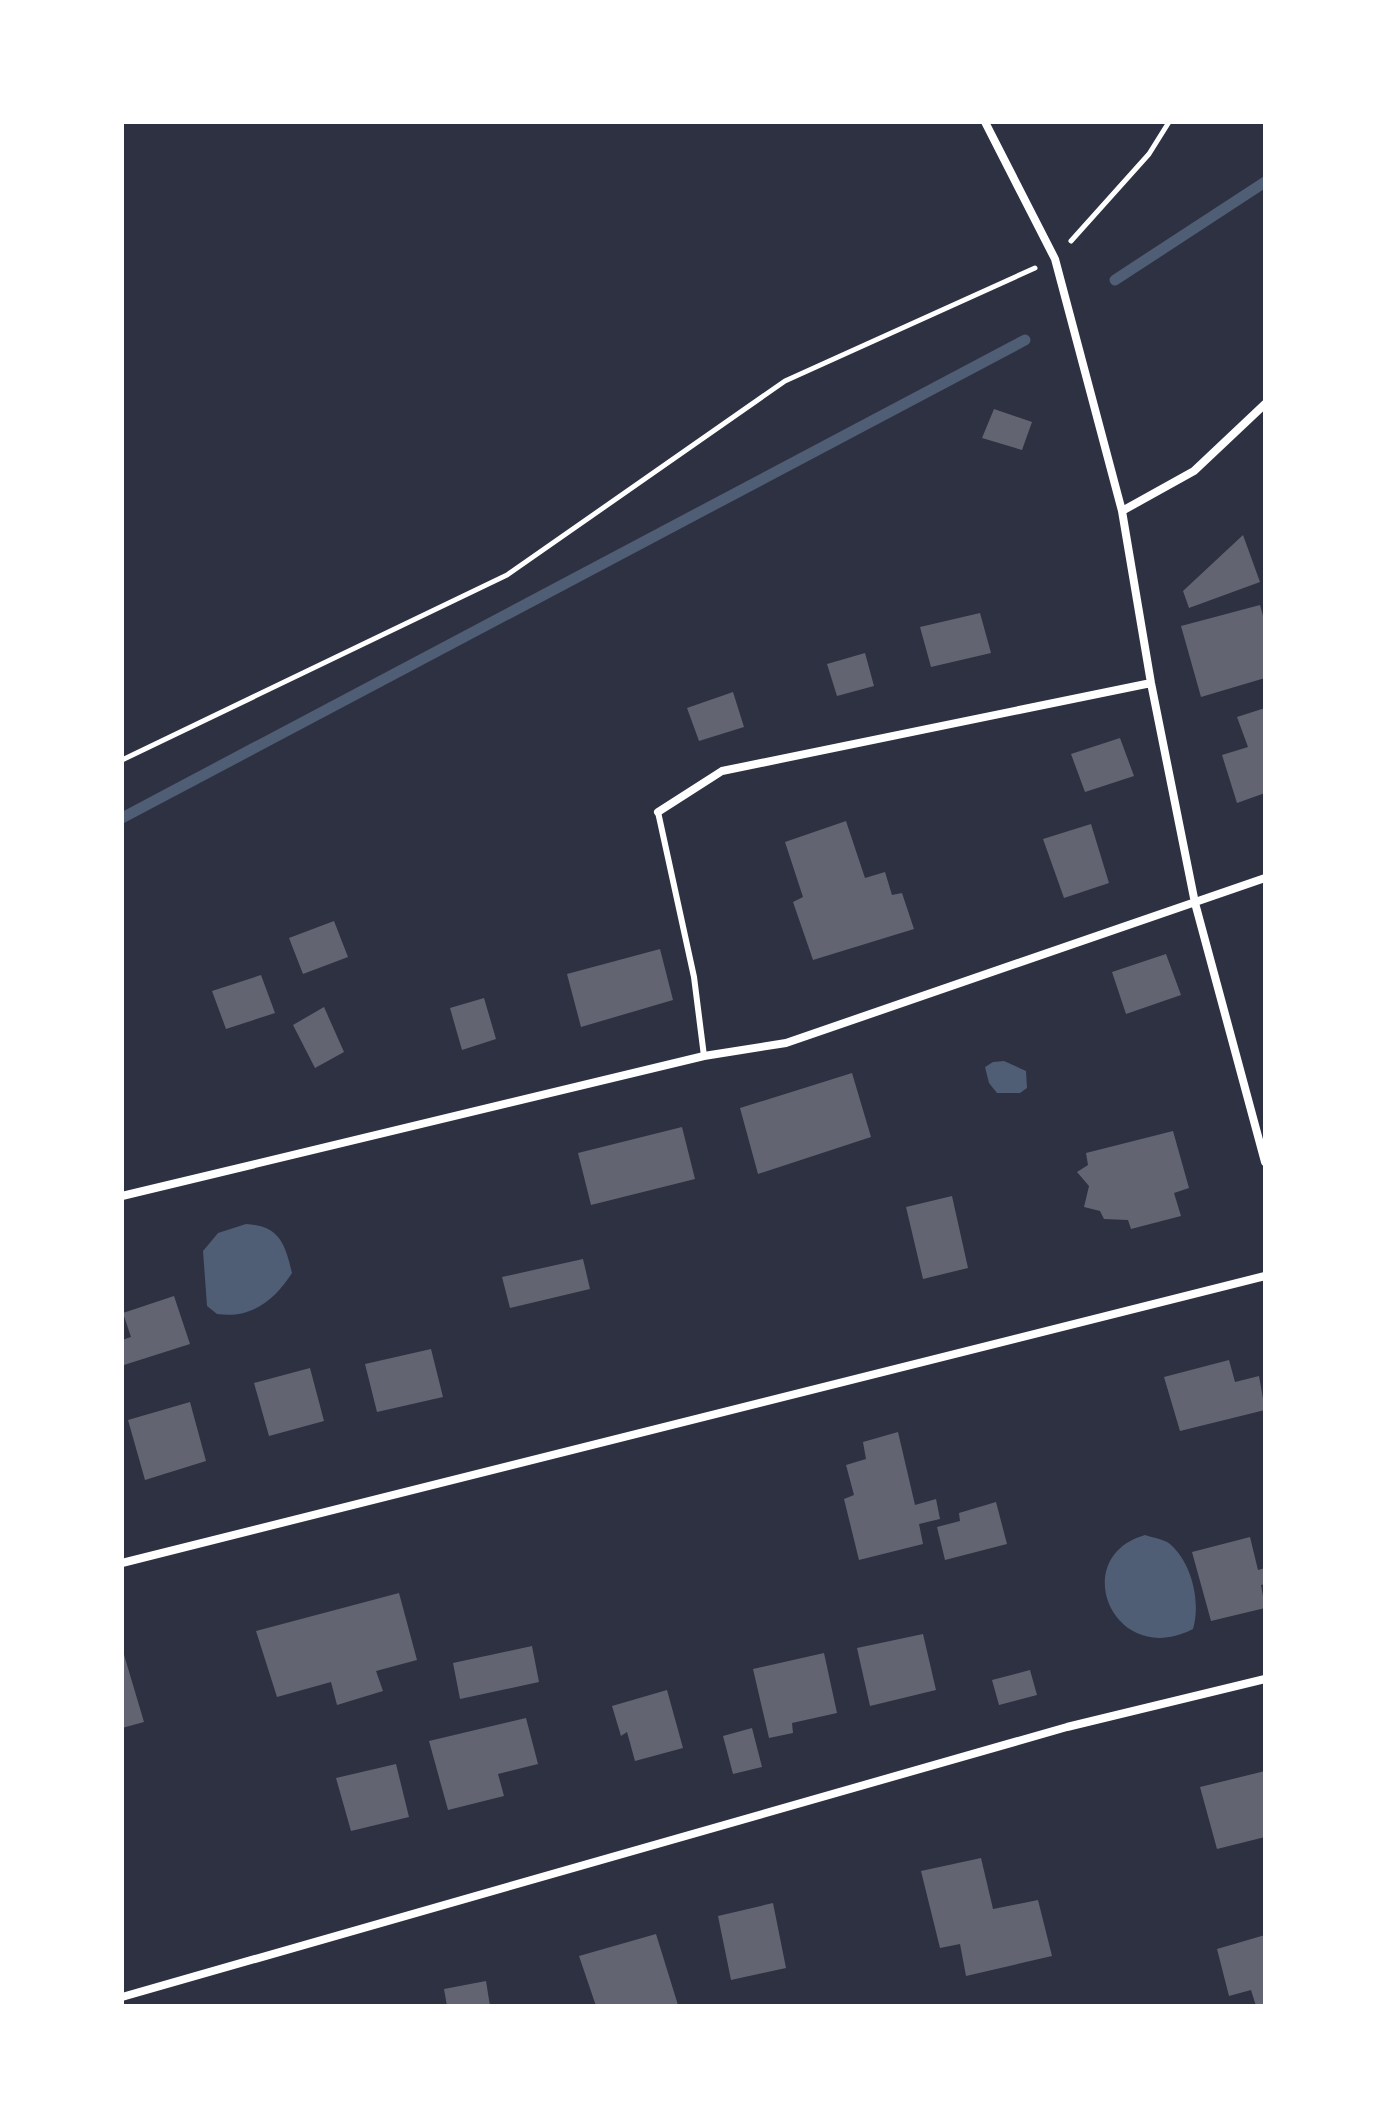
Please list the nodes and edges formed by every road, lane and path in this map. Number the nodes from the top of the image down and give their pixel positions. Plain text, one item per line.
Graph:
1 (985, 122) edge
2 (1169, 122) edge
3 (1055, 259) junction
4 (1265, 404) edge
5 (1122, 511) junction
6 (1151, 683) junction
7 (122, 760) edge
8 (658, 812) joint
9 (1265, 878) edge
10 (1195, 903) junction
11 (704, 1056) junction
12 (1265, 1162) edge
13 (122, 1196) edge
14 (1265, 1276) edge
15 (122, 1563) edge
16 (1265, 1679) edge
17 (122, 1997) edge

1 - 3 street
2 - 3 path
3 - 5 street
3 - 7 path
4 - 5 street
5 - 6 street
6 - 8 street
6 - 10 street
8 - 11 lane
9 - 10 street
10 - 11 street
10 - 12 street
11 - 13 street
14 - 15 street
16 - 17 street

